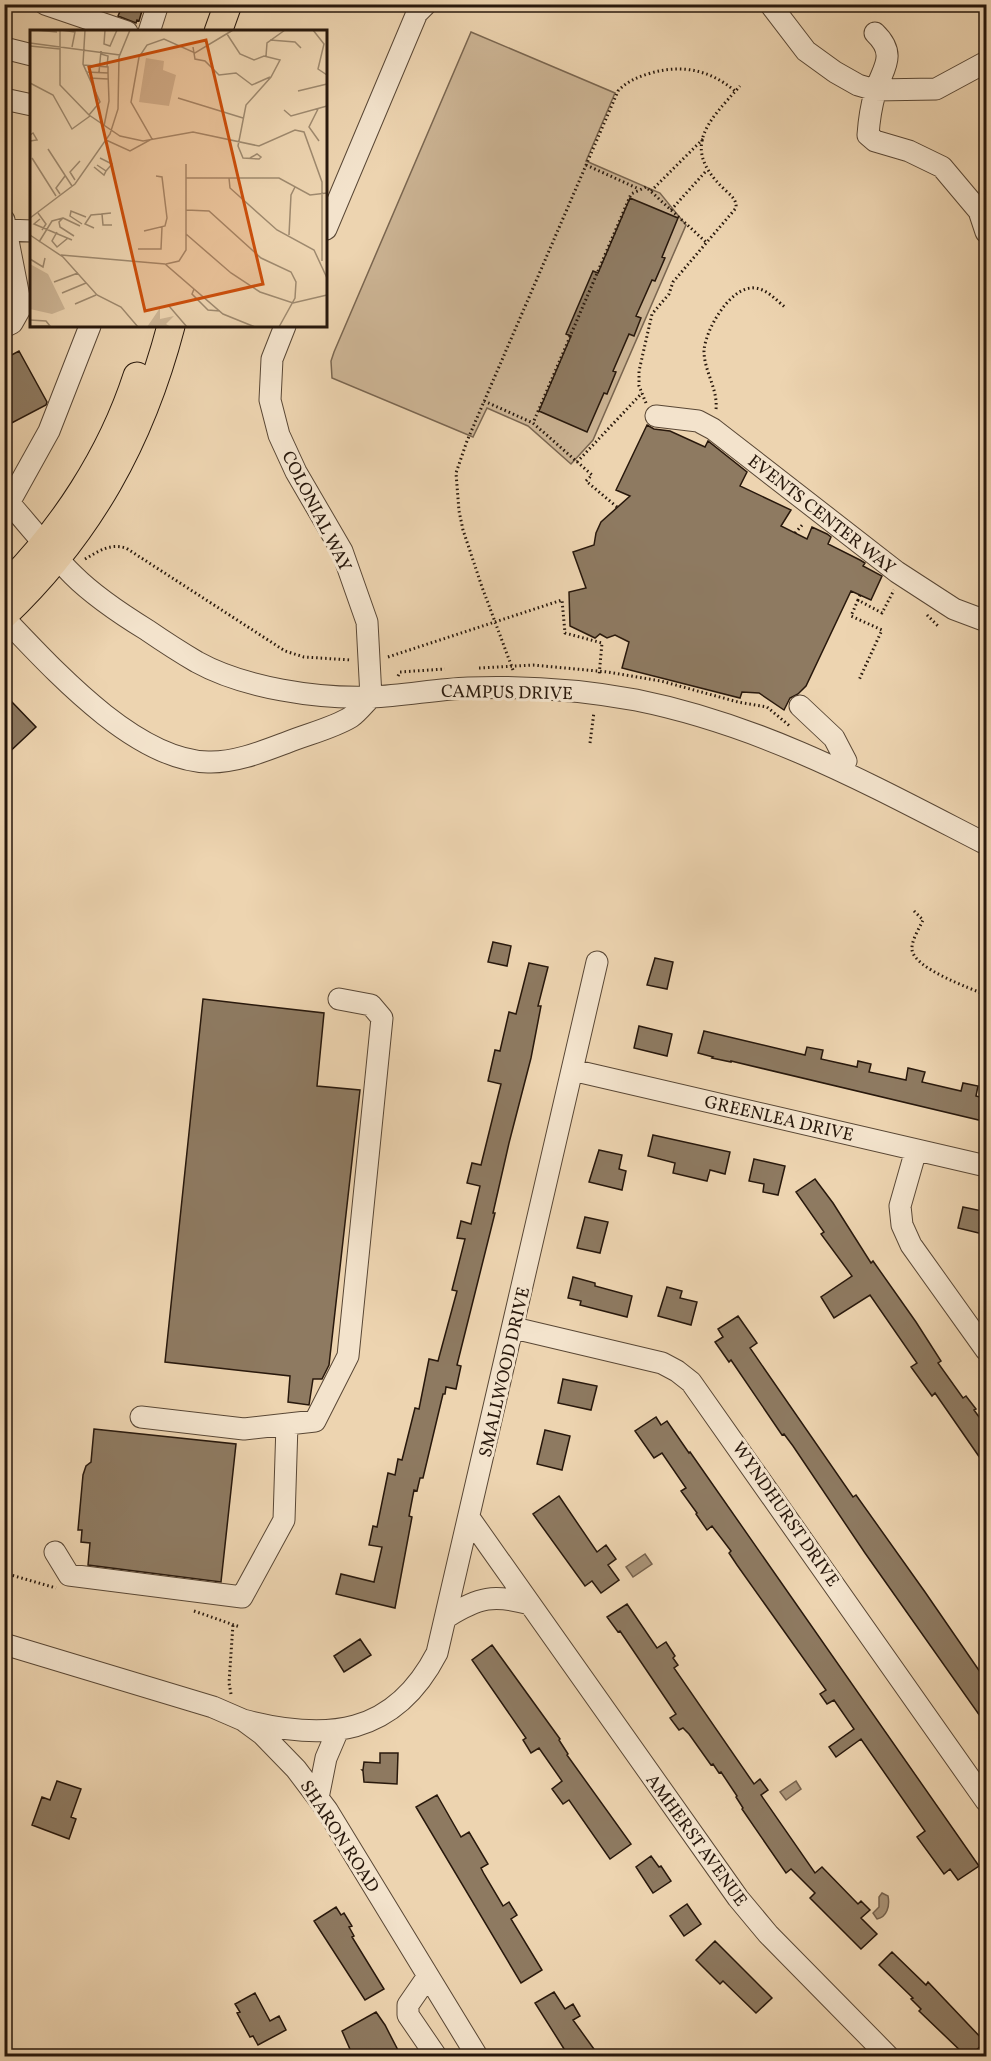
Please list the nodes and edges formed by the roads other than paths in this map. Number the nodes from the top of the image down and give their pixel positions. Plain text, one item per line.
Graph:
1 (45, 4) edge
2 (158, 4) edge
3 (228, 4) edge
4 (248, 4) edge
5 (426, 4) edge
6 (770, 4) edge
7 (85, 18) edge
8 (121, 30) edge
9 (150, 30) edge
10 (219, 30) edge
11 (238, 30) edge
12 (4, 48) edge
13 (30, 54) edge
14 (987, 62) edge
15 (879, 84) junction
16 (4, 99) edge
17 (30, 105) edge
18 (6, 225) edge
19 (327, 227) edge
20 (30, 231) edge
21 (987, 232) edge
22 (25, 286) edge
23 (4, 327) edge
24 (90, 327) edge
25 (151, 327) edge
26 (171, 327) edge
27 (285, 327) edge
28 (656, 416) road end
29 (7, 500) edge
30 (51, 551) junction
31 (4, 588) edge
32 (4, 617) edge
33 (987, 621) edge
34 (370, 697) junction
35 (800, 706) dead end
36 (842, 770) junction
37 (987, 844) edge
38 (597, 962) dead end
39 (339, 999) dead end
40 (572, 1070) junction
41 (916, 1150) junction
42 (987, 1166) edge
43 (514, 1328) junction
44 (987, 1350) edge
45 (141, 1417) dead end
46 (287, 1424) junction
47 (470, 1519) junction
48 (54, 1552) dead end
49 (530, 1604) junction
50 (447, 1617) junction
51 (4, 1644) edge
52 (243, 1720) junction
53 (338, 1730) junction
54 (318, 1798) junction
55 (987, 1801) edge
56 (428, 1976) junction
57 (436, 2056) edge
58 (477, 2056) edge
59 (888, 2056) edge

1 - 7 street
2 - 9 street
3 - 10 main road
4 - 11 main road
5 - 19 street
6 - 15 street
7 - 8 street
12 - 13 street
14 - 15 street
15 - 21 street
16 - 17 street
18 - 20 street
18 - 22 street
22 - 23 street
24 - 29 street
25 - 30 main road
26 - 30 main road
27 - 34 street, COLONIAL WAY
28 - 33 street, EVENTS CENTER WAY
29 - 30 street, CAMPUS DRIVE
30 - 31 main road
30 - 32 main road
30 - 34 street, CAMPUS DRIVE
32 - 34 street
34 - 36 street, CAMPUS DRIVE
35 - 36 street
36 - 37 street, CAMPUS DRIVE
38 - 40 street, SMALLWOOD DRIVE
39 - 46 street
40 - 41 street, GREENLEA DRIVE
40 - 43 street, SMALLWOOD DRIVE
41 - 42 street, GREENLEA DRIVE
41 - 44 street
43 - 47 street, SMALLWOOD DRIVE
43 - 55 street, WYNDHURST DRIVE
45 - 46 street
46 - 48 street
47 - 49 street, AMHERST AVENUE
47 - 50 street, SMALLWOOD DRIVE
49 - 50 street
49 - 59 street, AMHERST AVENUE
50 - 53 street, SMALLWOOD DRIVE
51 - 52 street, SHARON ROAD
52 - 53 street, SMALLWOOD DRIVE
52 - 54 street, SHARON ROAD
53 - 54 street
54 - 56 street, SHARON ROAD
56 - 57 street
56 - 58 street, SHARON ROAD

